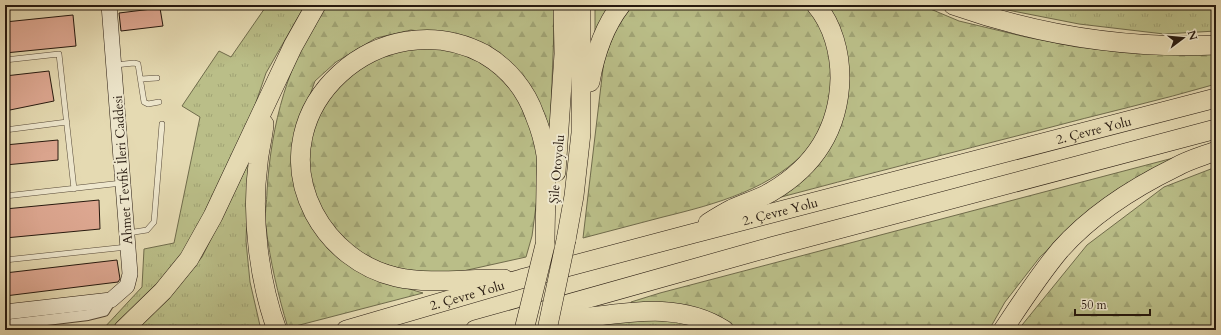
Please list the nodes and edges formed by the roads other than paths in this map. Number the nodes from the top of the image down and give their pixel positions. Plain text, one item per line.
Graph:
1 (316, 5) edge
2 (563, 5) edge
3 (581, 5) edge
4 (621, 5) edge
5 (816, 5) edge
6 (953, 5) edge
7 (110, 6) edge
8 (1216, 45) edge
9 (5, 60) edge
10 (114, 65) junction
11 (157, 78) dead end
12 (141, 80) junction
13 (1216, 98) edge
14 (159, 102) dead end
15 (266, 107) junction
16 (67, 122) junction
17 (162, 124) dead end
18 (1216, 129) edge
19 (5, 130) edge
20 (581, 133) junction
21 (1216, 151) edge
22 (123, 183) junction
23 (74, 189) junction
24 (5, 196) edge
25 (691, 234) junction
26 (127, 240) junction
27 (545, 245) junction
28 (5, 260) edge
29 (521, 280) junction
30 (111, 300) junction
31 (5, 312) edge
32 (498, 324) junction
33 (5, 325) edge
34 (276, 326) edge
35 (123, 330) edge
36 (346, 330) edge
37 (475, 330) edge
38 (524, 330) edge
39 (547, 330) edge
40 (724, 330) edge
41 (1003, 330) edge

1 - 15 highway
2 - 27 highway, Şile Otoyolu
3 - 20 highway, Şile Otoyolu
4 - 20 highway
5 - 25 highway
6 - 8 highway
7 - 10 street, Ahmet Tevfik İleri Caddesi
9 - 16 lane
10 - 12 lane
10 - 22 street, Ahmet Tevfik İleri Caddesi
11 - 12 lane
12 - 14 lane
13 - 25 highway, 2. Çevre Yolu
15 - 34 highway
15 - 35 highway
16 - 19 lane
16 - 23 lane
17 - 26 lane
18 - 32 highway
20 - 39 highway, Şile Otoyolu, bridge
21 - 41 highway
22 - 23 lane
22 - 26 street, Ahmet Tevfik İleri Caddesi
23 - 24 lane
25 - 29 highway, 2. Çevre Yolu
26 - 28 lane
26 - 30 street, Ahmet Tevfik İleri Caddesi
27 - 29 highway
27 - 38 highway, Şile Otoyolu, bridge
29 - 36 highway, 2. Çevre Yolu
30 - 31 street
30 - 33 street
32 - 37 highway
32 - 40 highway

